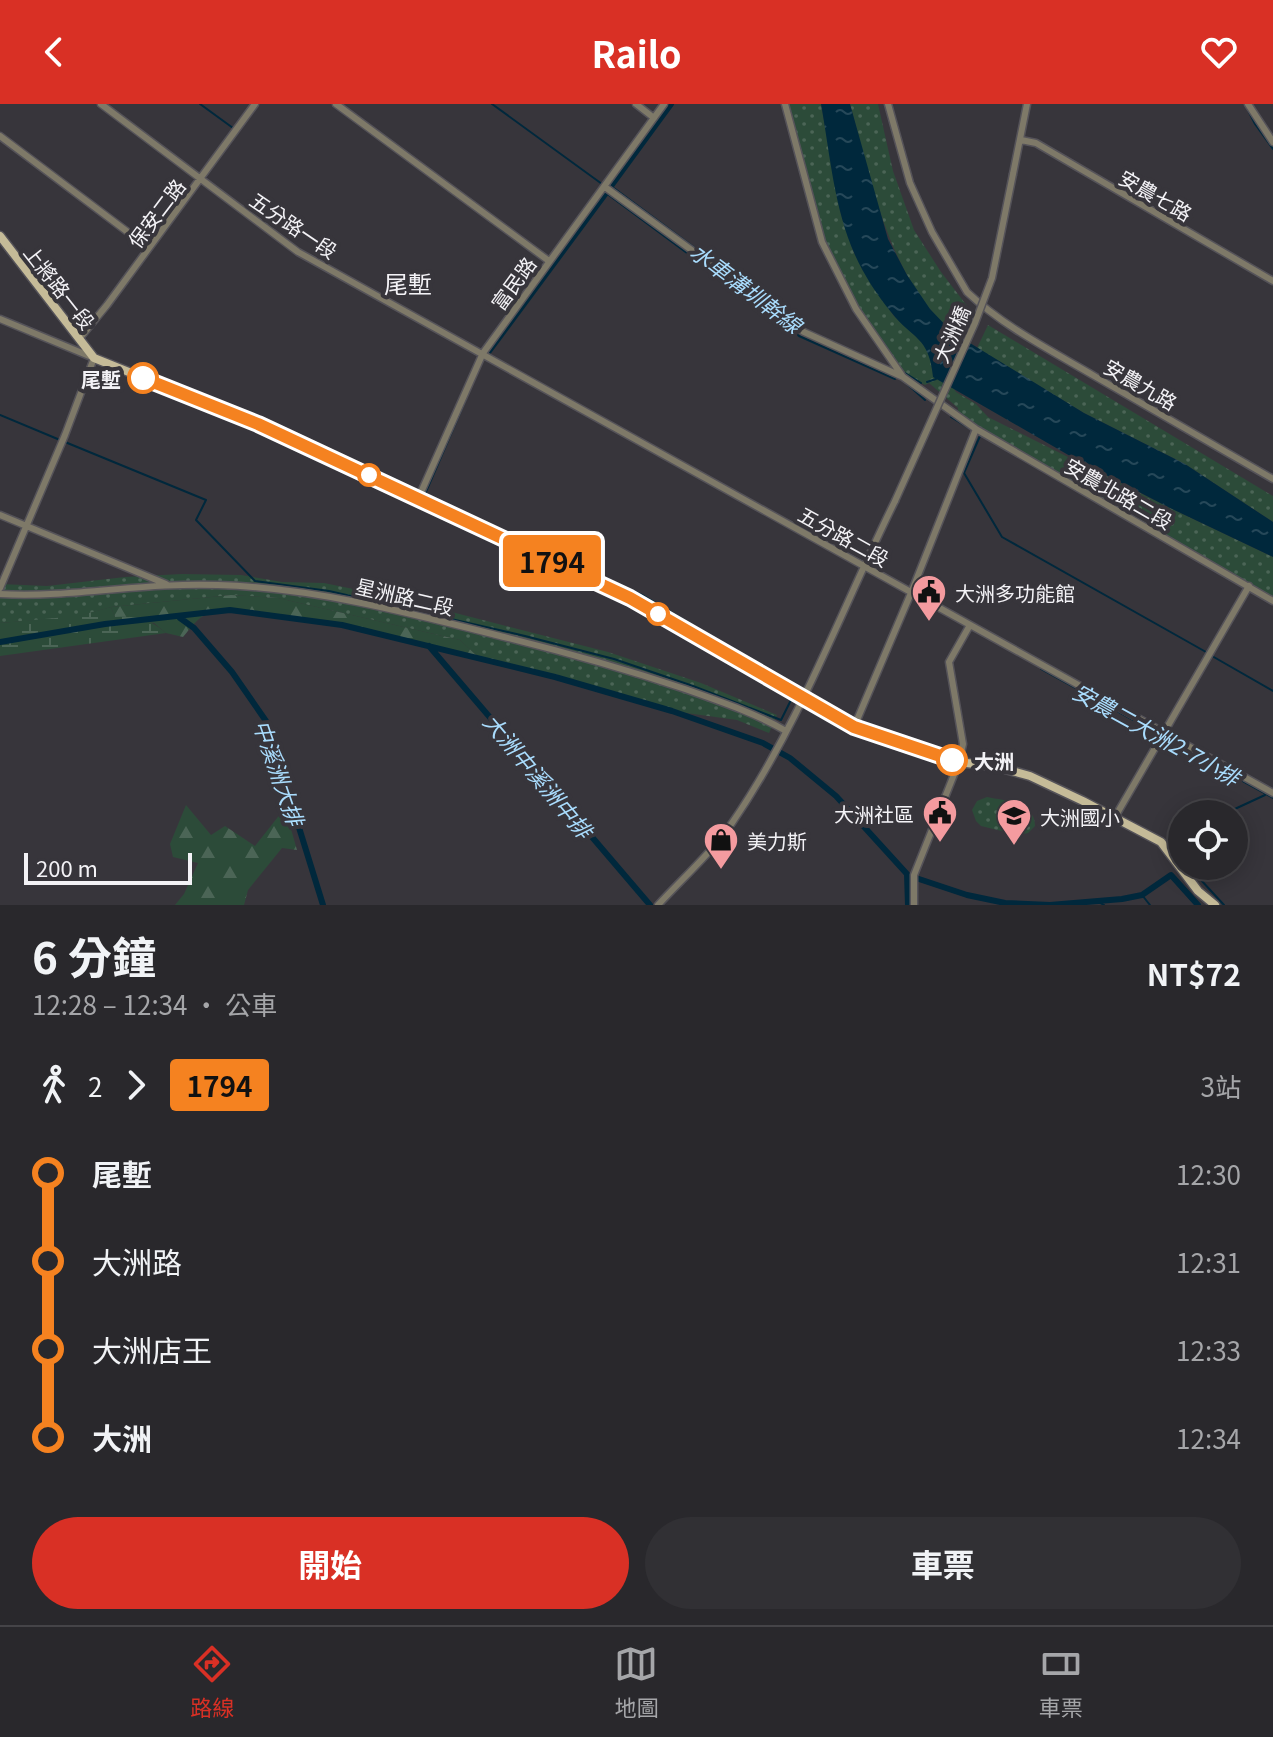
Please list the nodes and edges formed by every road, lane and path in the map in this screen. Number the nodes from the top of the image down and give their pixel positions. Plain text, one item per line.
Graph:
1 (101, 104) edge
2 (255, 104) edge
3 (336, 104) edge
4 (636, 104) edge
5 (664, 104) edge
6 (785, 104) edge
7 (888, 104) edge
8 (1027, 104) edge
9 (1248, 104) edge
10 (654, 118) junction
11 (0, 136) edge
12 (1021, 140) junction
13 (1273, 142) edge
14 (201, 178) junction
15 (605, 187) junction
16 (0, 236) edge
17 (149, 248) junction
18 (549, 261) junction
19 (1273, 281) edge
20 (0, 319) edge
21 (79, 339) junction
22 (483, 353) junction
23 (94, 358) junction
24 (903, 377) junction
25 (976, 429) junction
26 (1273, 479) edge
27 (418, 499) junction
28 (0, 515) edge
29 (27, 526) junction
30 (865, 566) junction
31 (169, 585) junction
32 (1249, 586) junction
33 (0, 588) edge
34 (911, 593) junction
35 (0, 594) edge
36 (1273, 601) edge
37 (970, 625) junction
38 (802, 699) junction
39 (854, 727) junction
40 (786, 731) junction
41 (1165, 733) junction
42 (959, 762) junction
43 (1273, 793) edge
44 (1115, 817) junction
45 (658, 905) edge
46 (914, 905) edge
47 (1215, 905) edge

1 - 14 street, 五分路一段
2 - 14 street, 保安二路
3 - 18 street
4 - 10 street
5 - 10 street, 富民路
6 - 24 street
7 - 26 street, 安農九路
8 - 12 street, 大洲橋
9 - 13 street
10 - 15 street, 富民路
11 - 17 street
12 - 19 street, 安農七路
12 - 30 street, 大洲橋, bridge
14 - 17 street, 保安二路
14 - 22 street, 五分路一段
15 - 18 street, 富民路
15 - 24 street
16 - 21 main road, 上將路一段
17 - 21 street, 保安二路
18 - 22 street, 富民路
20 - 23 street
21 - 23 main road, 上將路一段
22 - 27 street, 富民路
22 - 30 street, 五分路二段
23 - 27 main road
23 - 29 street
24 - 25 street, 安農北路二段
25 - 32 street, 安農北路二段
25 - 34 street
27 - 38 main road
28 - 29 street
29 - 31 street
29 - 33 street
30 - 34 street, 五分路二段
30 - 38 street, 大洲橋
31 - 35 street, 星洲路二段
31 - 40 street, 星洲路二段
32 - 36 street, 安農北路二段
32 - 41 street
34 - 37 street, 五分路二段
34 - 39 street
37 - 41 street, 五分路二段
37 - 42 street
38 - 39 main road
38 - 40 street, 大洲橋
39 - 42 main road
40 - 45 street, 大洲橋
41 - 43 street, 五分路二段
41 - 44 street
42 - 44 main road
42 - 46 street
44 - 47 main road

